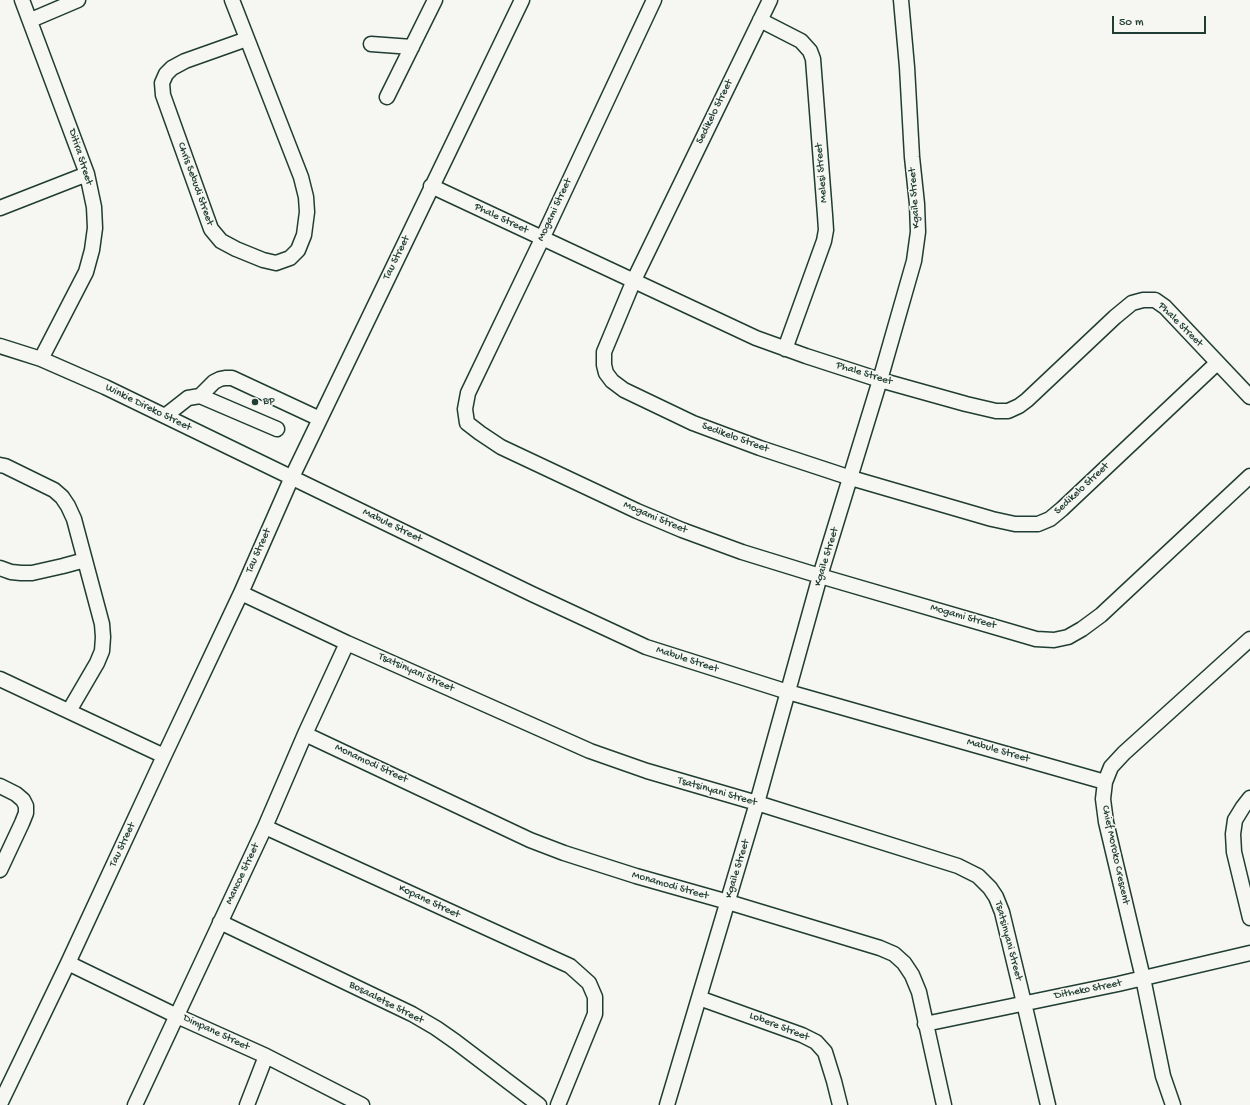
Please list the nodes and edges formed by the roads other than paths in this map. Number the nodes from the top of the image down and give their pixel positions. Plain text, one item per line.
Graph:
1 (22, 0) edge
2 (78, 0) edge
3 (232, 0) edge
4 (435, 0) edge
5 (522, 0) edge
6 (654, 0) edge
7 (770, 0) edge
8 (901, 0) edge
9 (31, 20) junction
10 (760, 20) junction
11 (247, 39) junction
12 (370, 44) dead end
13 (412, 47) junction
14 (387, 97) dead end
15 (87, 174) junction
16 (431, 186) junction
17 (0, 208) edge
18 (542, 239) junction
19 (634, 280) junction
20 (0, 346) edge
21 (785, 349) junction
22 (41, 359) junction
23 (1217, 363) junction
24 (880, 380) junction
25 (200, 396) junction
26 (1250, 397) edge
27 (165, 416) junction
28 (320, 419) junction
29 (277, 428) dead end
30 (0, 465) edge
31 (1250, 476) edge
32 (292, 477) junction
33 (851, 478) junction
34 (85, 560) junction
35 (0, 568) edge
36 (820, 576) junction
37 (241, 592) junction
38 (1250, 639) edge
39 (347, 643) junction
40 (0, 679) edge
41 (788, 692) junction
42 (69, 712) junction
43 (305, 734) junction
44 (164, 756) junction
45 (1104, 782) junction
46 (0, 786) edge
47 (1250, 798) edge
48 (758, 804) junction
49 (265, 826) junction
50 (0, 870) edge
51 (728, 902) junction
52 (1250, 918) edge
53 (220, 922) junction
54 (1250, 953) edge
55 (68, 963) junction
56 (1143, 978) junction
57 (699, 998) junction
58 (1024, 1003) junction
59 (177, 1016) junction
60 (925, 1024) junction
61 (266, 1056) junction
62 (0, 1104) edge
63 (135, 1105) edge
64 (247, 1105) edge
65 (362, 1105) edge
66 (539, 1105) edge
67 (558, 1105) edge
68 (667, 1105) edge
69 (840, 1105) edge
70 (944, 1105) edge
71 (1048, 1105) edge
72 (1173, 1105) edge

1 - 9 street, Ditira Street
2 - 9 street
3 - 11 street, Chris Sebudi Street
4 - 13 street
5 - 16 street, Tau Street
6 - 18 street, Mogami Street
7 - 10 street, Sedikelo Street
8 - 24 street, Kgaile Street
9 - 15 street, Ditira Street
10 - 19 street, Sedikelo Street
10 - 21 street, Melesi Street
11 - 11 street, Chris Sebudi Street
12 - 13 street
13 - 14 street
15 - 17 street
15 - 22 street, Ditira Street
16 - 18 street, Phale Street
16 - 28 street, Tau Street
18 - 19 street, Phale Street
18 - 36 street, Mogami Street
19 - 21 street, Phale Street
19 - 33 street, Sedikelo Street
20 - 22 street, Winkie Direko Street
21 - 24 street, Phale Street
22 - 27 street, Winkie Direko Street
23 - 24 street, Phale Street
23 - 26 street, Phale Street
23 - 33 street, Sedikelo Street
24 - 33 street, Kgaile Street
25 - 27 street
25 - 28 street
25 - 29 street
27 - 32 street, Winkie Direko Street
28 - 32 street, Tau Street
30 - 34 street
31 - 36 street, Mogami Street
32 - 37 street, Tau Street
32 - 41 street, Mabule Street
33 - 36 street, Kgaile Street
34 - 35 street
34 - 42 street
36 - 41 street, Kgaile Street
37 - 39 street, Tsatsinyani Street
37 - 44 street, Tau Street
38 - 45 street, Chief Moroko Crescent
39 - 43 street, Mancoe Street
39 - 48 street, Tsatsinyani Street
40 - 42 street
41 - 45 street, Mabule Street
41 - 48 street, Kgaile Street
42 - 44 street
43 - 49 street, Mancoe Street
43 - 51 street, Monamodi Street
44 - 55 street, Tau Street
45 - 56 street, Chief Moroko Crescent
46 - 50 street
47 - 52 street
48 - 51 street, Kgaile Street
48 - 58 street, Tsatsinyani Street
49 - 53 street, Mancoe Street
49 - 67 street, Kopane Street
51 - 57 street, Kgaile Street
51 - 60 street, Monamodi Street
53 - 59 street, Mancoe Street
53 - 66 street, Bosaaletse Street
54 - 56 street, Ditheko Street
55 - 59 street, Dimpane Street
55 - 62 street, Tau Street
56 - 58 street, Ditheko Street
56 - 72 street, Chief Moroko Crescent
57 - 68 street, Kgaile Street
57 - 69 street, Lobere Street
58 - 60 street, Ditheko Street
58 - 71 street, Tsatsinyani Street
59 - 61 street, Dimpane Street
59 - 63 street, Mancoe Street
60 - 70 street, Monamodi Street
61 - 64 street
61 - 65 street, Dimpane Street

